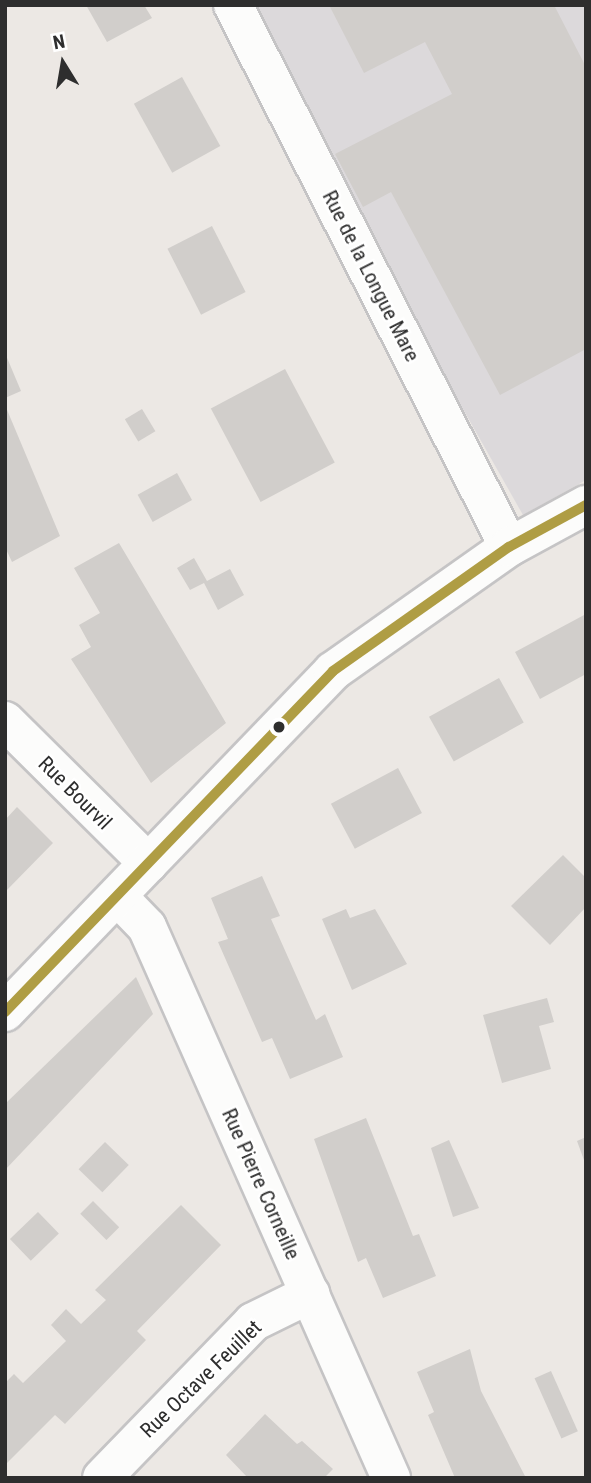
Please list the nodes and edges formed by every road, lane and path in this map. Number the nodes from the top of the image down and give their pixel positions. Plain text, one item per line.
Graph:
1 (233, 5) edge
2 (586, 505) edge
3 (509, 547) junction
4 (5, 721) edge
5 (148, 863) junction
6 (119, 898) junction
7 (5, 1012) edge
8 (310, 1294) junction
9 (102, 1478) edge
10 (391, 1478) edge

1 - 3 street, Rue de la Longue Mare
2 - 3 street
3 - 5 street
4 - 5 street, Rue Bourvil
5 - 6 street
6 - 7 street
6 - 8 street, Rue Pierre Corneille
8 - 9 street, Rue Octave Feuillet
8 - 10 street, Rue Pierre Corneille

